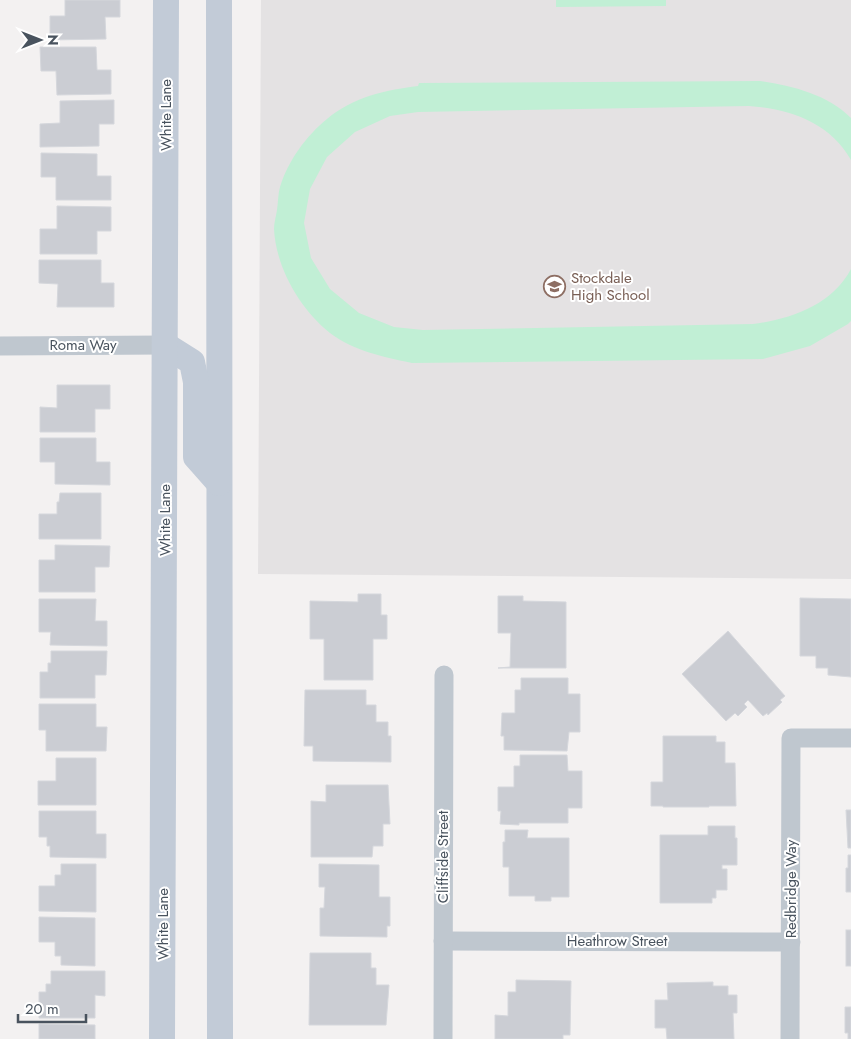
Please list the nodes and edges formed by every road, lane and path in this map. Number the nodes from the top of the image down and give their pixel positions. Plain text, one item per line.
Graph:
1 (166, 0) edge
2 (219, 0) edge
3 (165, 344) junction
4 (0, 346) edge
5 (219, 482) junction
6 (444, 675) dead end
7 (851, 738) edge
8 (443, 941) junction
9 (790, 942) junction
10 (162, 1039) edge
11 (220, 1039) edge
12 (443, 1039) edge
13 (790, 1039) edge

1 - 3 main road, White Lane
2 - 5 main road
3 - 4 street, Roma Way
3 - 5 main road
3 - 10 main road, White Lane
5 - 11 main road
6 - 8 street, Cliffside Street
7 - 9 street, Redbridge Way
8 - 9 street, Heathrow Street
8 - 12 street, Cliffside Street
9 - 13 street, Redbridge Way

